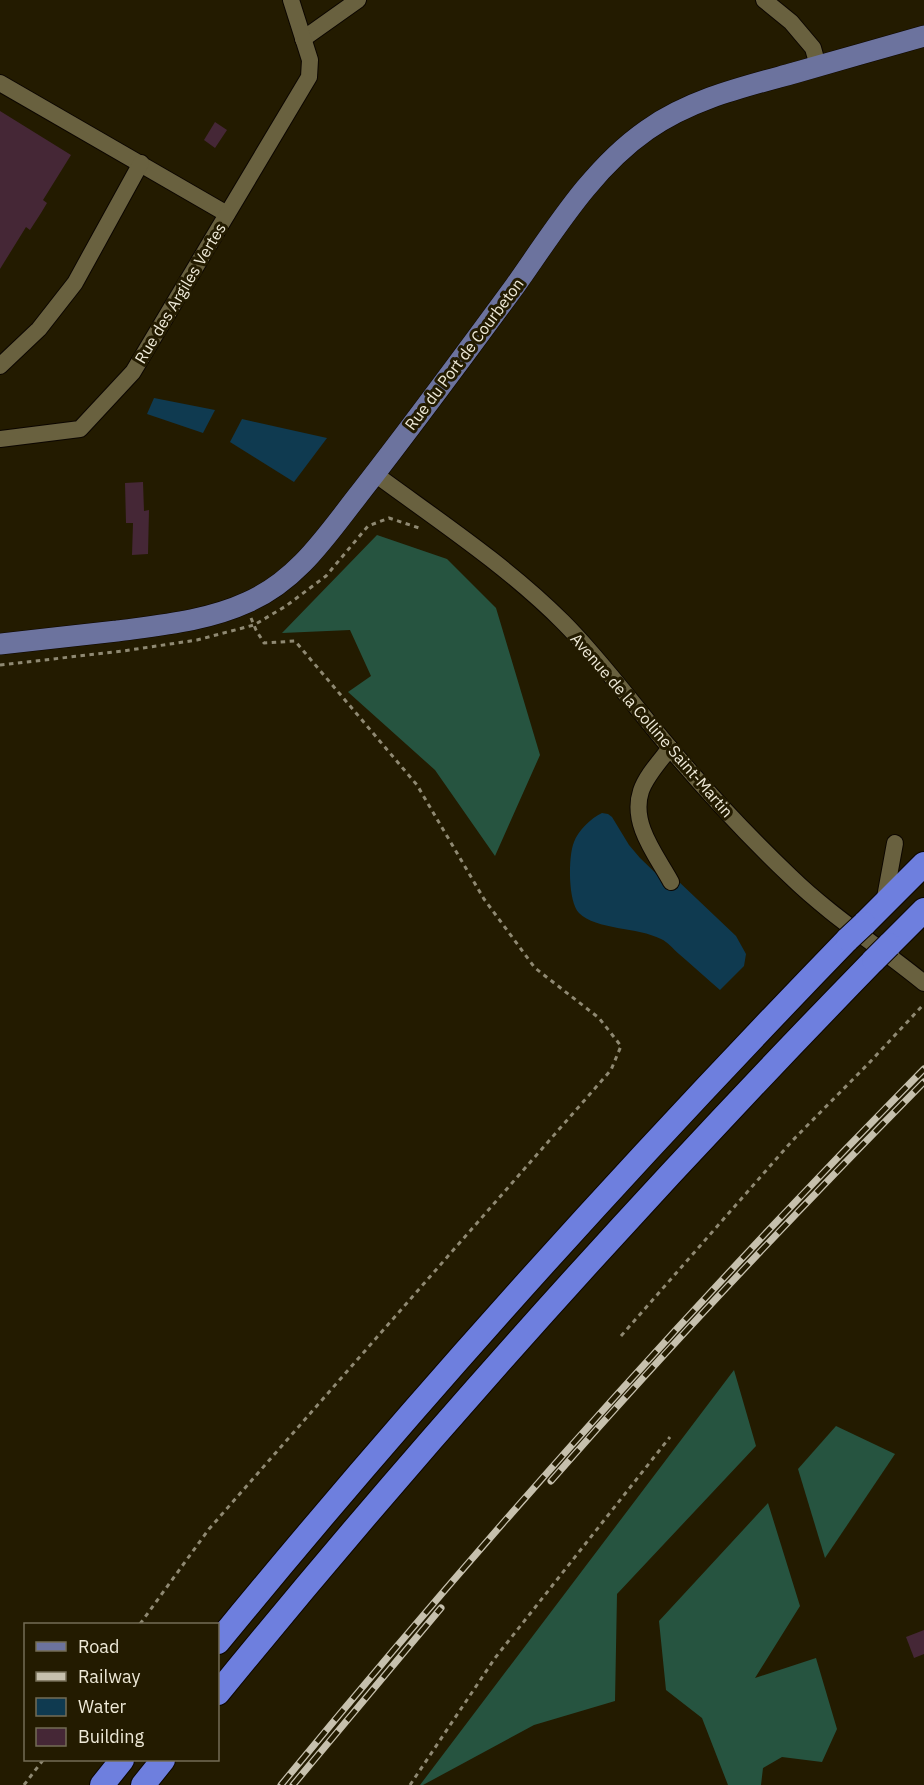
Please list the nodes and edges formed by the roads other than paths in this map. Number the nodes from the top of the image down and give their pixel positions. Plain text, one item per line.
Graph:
1 (291, 0) edge
2 (358, 0) edge
3 (764, 0) edge
4 (924, 36) edge
5 (303, 39) junction
6 (818, 66) junction
7 (0, 83) edge
8 (141, 163) junction
9 (227, 214) junction
10 (0, 366) edge
11 (0, 439) edge
12 (375, 474) junction
13 (0, 644) edge
14 (670, 748) junction
15 (896, 843) dead end
16 (924, 864) edge
17 (671, 882) dead end
18 (884, 904) junction
19 (924, 910) edge
20 (924, 983) edge
21 (219, 1641) edge
22 (219, 1692) edge
23 (121, 1761) edge
24 (162, 1761) edge
25 (102, 1785) edge
26 (143, 1785) edge

1 - 5 street
2 - 5 street
3 - 6 street
4 - 6 main road, Rue du Port de Courbeton
5 - 9 street, Rue des Argiles Vertes
6 - 12 main road, Rue du Port de Courbeton
7 - 8 street
8 - 9 street
8 - 10 street
9 - 11 street, Rue des Argiles Vertes
12 - 13 main road, Rue du Port de Courbeton
12 - 14 street, Avenue de la Colline Saint-Martin
14 - 17 street
14 - 20 street, Avenue de la Colline Saint-Martin
15 - 18 street
16 - 18 highway
18 - 21 highway
19 - 22 highway
23 - 25 highway
24 - 26 highway

